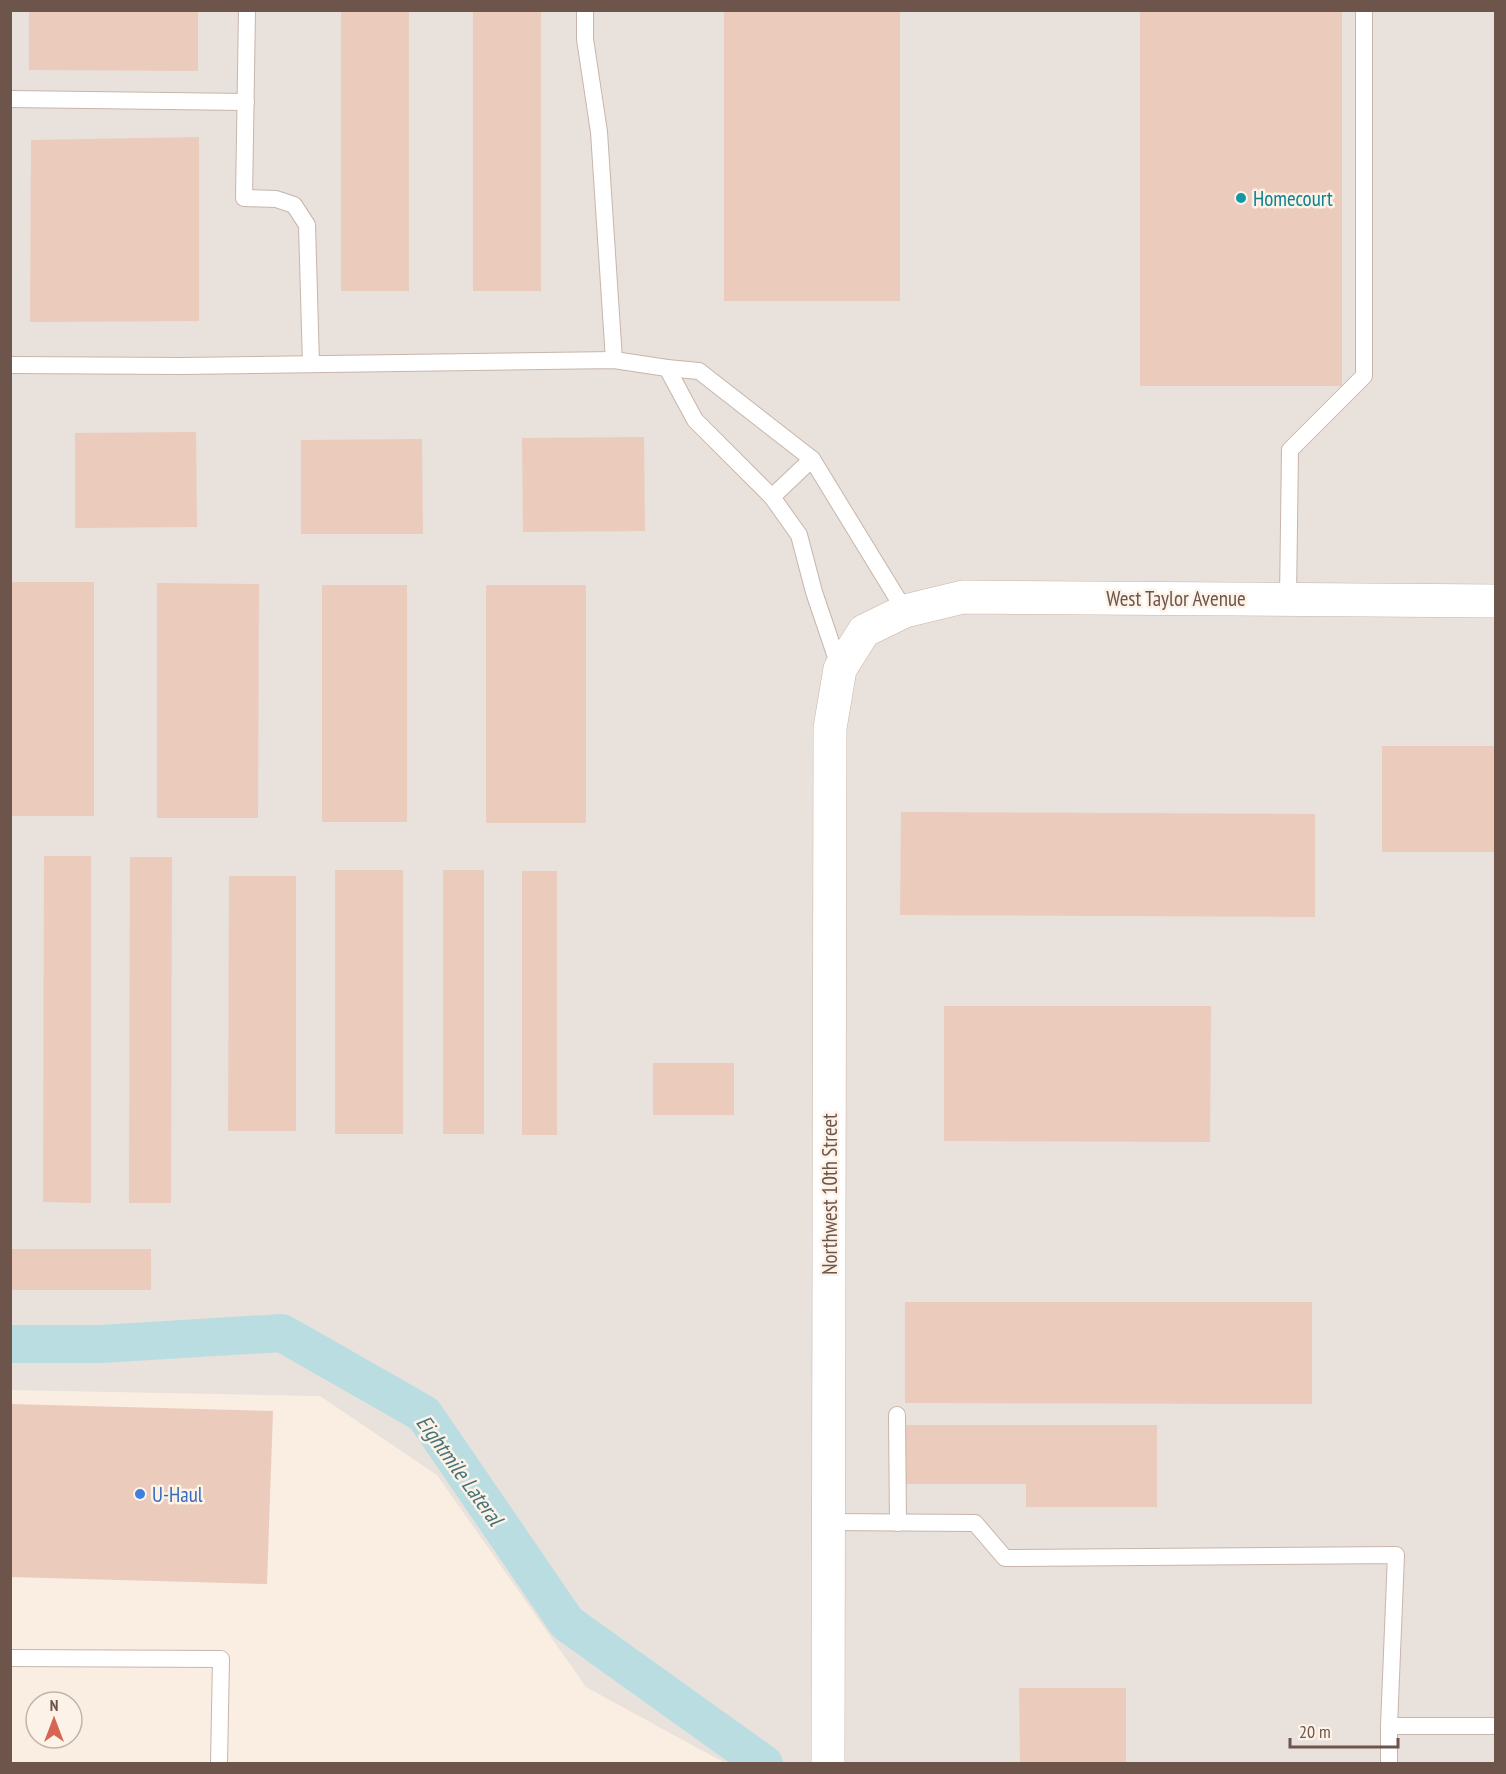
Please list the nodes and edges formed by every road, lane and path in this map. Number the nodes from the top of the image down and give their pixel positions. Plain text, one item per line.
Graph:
1 (247, 10) edge
2 (585, 10) edge
3 (1365, 10) edge
4 (10, 99) edge
5 (246, 102) junction
6 (614, 360) junction
7 (311, 364) junction
8 (10, 365) edge
9 (667, 368) junction
10 (812, 459) junction
11 (772, 496) junction
12 (1288, 599) junction
13 (1496, 601) edge
14 (905, 611) junction
15 (864, 631) joint
16 (840, 669) junction
17 (897, 1415) dead end
18 (829, 1522) junction
19 (898, 1523) junction
20 (10, 1658) edge
21 (1389, 1726) junction
22 (1496, 1726) edge
23 (219, 1764) edge
24 (828, 1764) edge
25 (1389, 1764) edge

1 - 5 lane
2 - 6 lane
3 - 12 lane
4 - 5 lane
5 - 7 lane
6 - 7 lane
6 - 9 lane
7 - 8 lane
9 - 10 lane
9 - 11 lane
10 - 11 lane
10 - 14 lane
11 - 16 lane
12 - 13 street, West Taylor Avenue
12 - 14 street, West Taylor Avenue
14 - 15 street, West Taylor Avenue
15 - 16 street, Northwest 10th Street
16 - 18 street, Northwest 10th Street
17 - 19 lane
18 - 19 lane
18 - 24 street, Northwest 10th Street
19 - 21 lane
20 - 23 lane
21 - 22 lane
21 - 25 lane

